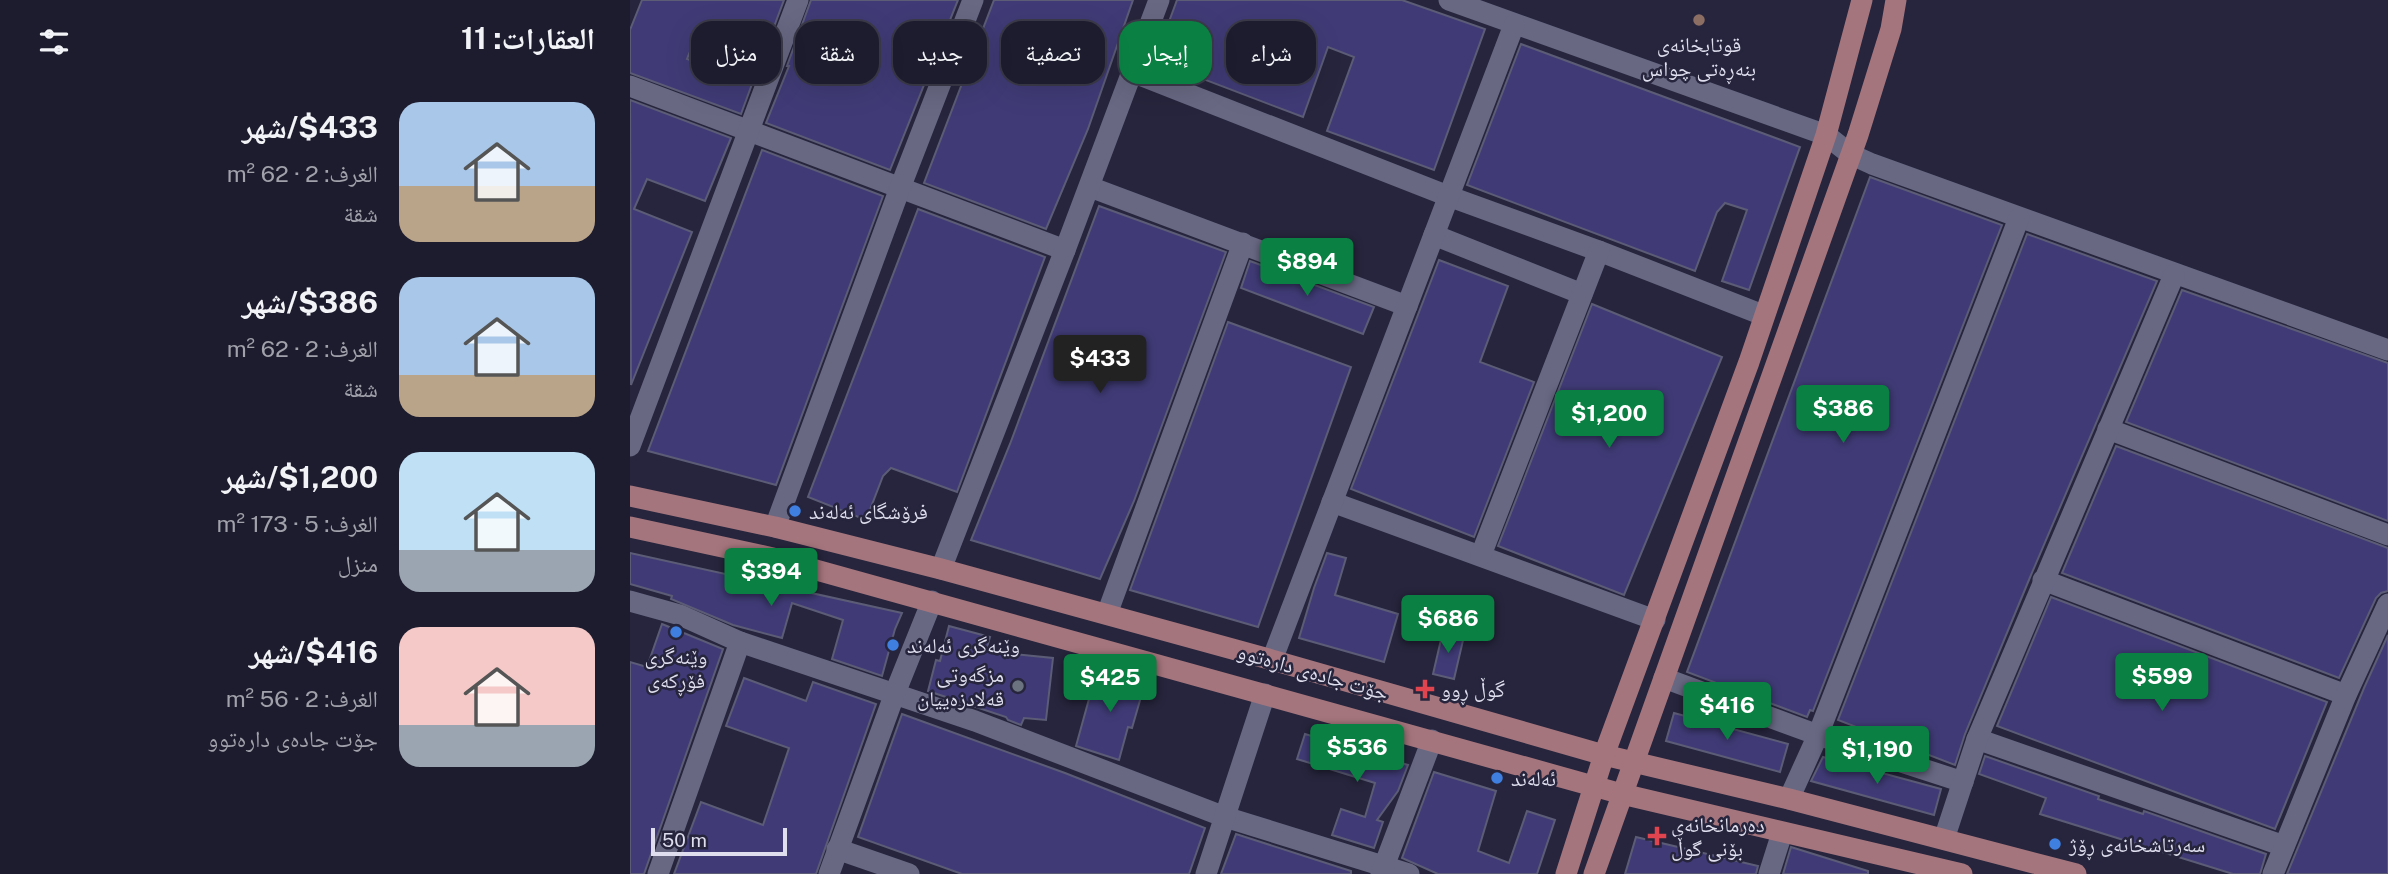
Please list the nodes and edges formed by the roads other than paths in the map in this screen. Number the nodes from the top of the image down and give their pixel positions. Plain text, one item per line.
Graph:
1 (798, 0) edge
2 (973, 0) edge
3 (1159, 0) edge
4 (1449, 0) edge
5 (1862, 0) edge
6 (1896, 0) edge
7 (1151, 21) edge
8 (1514, 25) junction
9 (1128, 84) edge
10 (1163, 84) edge
11 (630, 86) edge
12 (747, 131) junction
13 (1826, 135) junction
14 (1850, 154) junction
15 (1090, 187) junction
16 (900, 188) junction
17 (1448, 196) junction
18 (2019, 218) junction
19 (1434, 235) junction
20 (1243, 243) junction
21 (1065, 250) junction
22 (1599, 251) junction
23 (2174, 275) junction
24 (1582, 294) junction
25 (1407, 306) junction
26 (1763, 315) junction
27 (2388, 350) edge
28 (2108, 429) junction
29 (630, 446) edge
30 (630, 496) edge
31 (1332, 502) junction
32 (630, 527) edge
33 (775, 527) junction
34 (2388, 535) edge
35 (1481, 555) junction
36 (941, 569) junction
37 (2043, 580) junction
38 (630, 601) edge
39 (932, 601) junction
40 (2388, 604) edge
41 (1107, 614) junction
42 (1655, 620) junction
43 (740, 642) junction
44 (1272, 660) junction
45 (1664, 678) junction
46 (895, 693) junction
47 (1265, 694) junction
48 (2346, 695) junction
49 (1818, 735) junction
50 (1977, 739) junction
51 (1432, 740) junction
52 (1604, 755) junction
53 (1633, 763) junction
54 (1963, 782) junction
55 (1596, 786) junction
56 (1622, 794) junction
57 (1789, 799) junction
58 (1225, 817) junction
59 (1782, 833) junction
60 (1944, 839) junction
61 (2284, 846) junction
62 (837, 849) junction
63 (1382, 870) edge
64 (1940, 871) edge
65 (658, 874) edge
66 (829, 874) edge
67 (909, 874) edge
68 (1206, 874) edge
69 (1409, 874) edge
70 (1566, 874) edge
71 (1594, 874) edge
72 (1769, 874) edge
73 (1962, 874) edge
74 (2076, 874) edge
75 (2273, 874) edge

1 - 12 street
2 - 16 street
3 - 7 street
4 - 8 street
5 - 13 main road
6 - 14 main road
8 - 13 street
8 - 17 street
9 - 15 street
10 - 17 street
11 - 12 street
12 - 16 street
12 - 29 street
13 - 14 street
13 - 26 main road
14 - 18 street
14 - 45 main road
15 - 20 street
15 - 21 street
16 - 21 street
16 - 33 street
17 - 19 street
17 - 22 street
18 - 23 street
18 - 49 street
19 - 24 street
19 - 25 street
20 - 25 street
20 - 41 street
21 - 36 street
22 - 24 street
22 - 26 street
23 - 27 street
23 - 28 street
24 - 35 street
25 - 31 street
26 - 42 main road
28 - 34 street
28 - 37 street
30 - 33 main road, جۆت جادەی دارەتوو
31 - 35 street
31 - 44 street
32 - 39 main road, جۆت جادەی دارەتوو
33 - 36 main road, جۆت جادەی دارەتوو
35 - 42 street
36 - 41 main road, جۆت جادەی دارەتوو
37 - 48 street
37 - 50 street
38 - 43 street
39 - 46 street
39 - 47 main road, جۆت جادەی دارەتوو
40 - 48 street
41 - 44 main road, جۆت جادەی دارەتوو
42 - 52 main road
43 - 46 street
43 - 65 street
44 - 52 main road, جۆت جادەی دارەتوو
45 - 49 street
45 - 53 main road
46 - 58 street
46 - 62 street
47 - 51 main road, جۆت جادەی دارەتوو
47 - 58 street
48 - 61 street
49 - 54 street
49 - 57 street
50 - 54 street
50 - 61 street
51 - 55 main road, جۆت جادەی دارەتوو
51 - 63 street
52 - 53 main road, جۆت جادەی دارەتوو
52 - 55 main road
53 - 56 main road
53 - 57 main road, جۆت جادەی دارەتوو
54 - 60 street
55 - 56 main road, جۆت جادەی دارەتوو
55 - 70 main road
56 - 59 main road, جۆت جادەی دارەتوو
56 - 71 main road
57 - 60 main road, جۆت جادەی دارەتوو
58 - 63 street
58 - 68 street
59 - 64 main road, جۆت جادەی دارەتوو
59 - 72 street
60 - 74 main road, جۆت جادەی دارەتوو
61 - 75 street
62 - 66 street
62 - 67 street
63 - 69 street
64 - 73 main road, جۆت جادەی دارەتوو

